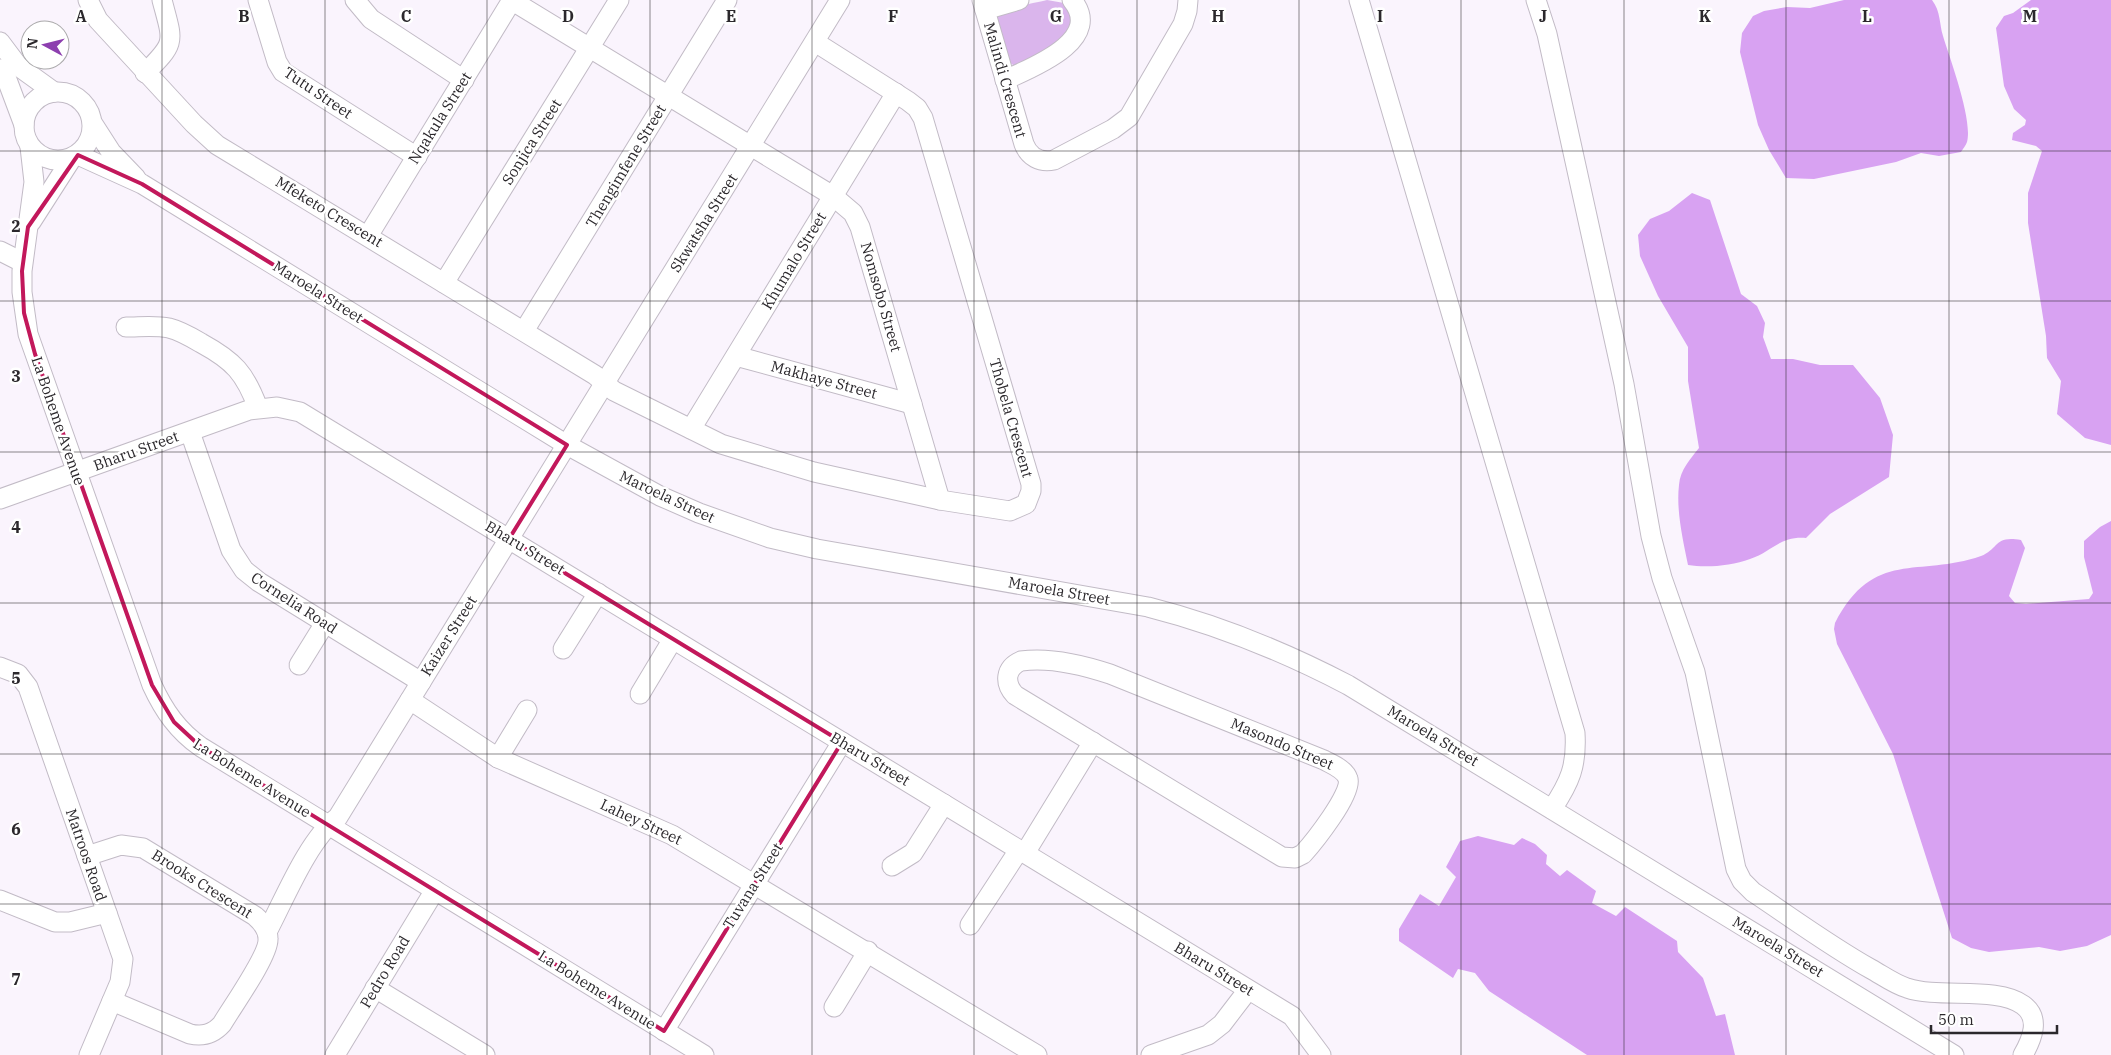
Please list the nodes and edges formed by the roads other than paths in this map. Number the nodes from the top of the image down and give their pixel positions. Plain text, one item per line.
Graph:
1 (90, 0) edge
2 (162, 0) edge
3 (258, 0) edge
4 (355, 0) edge
5 (511, 0) edge
6 (619, 0) edge
7 (727, 0) edge
8 (840, 0) edge
9 (1020, 0) edge
10 (1072, 0) edge
11 (1188, 0) edge
12 (1359, 0) edge
13 (1536, 0) edge
14 (983, 5) edge
15 (0, 42) edge
16 (815, 42) junction
17 (590, 48) junction
18 (0, 69) edge
19 (145, 73) junction
20 (464, 80) junction
21 (1005, 80) junction
22 (54, 92) junction
23 (896, 93) junction
24 (668, 96) junction
25 (24, 124) junction
26 (92, 124) junction
27 (751, 146) junction
28 (30, 147) junction
29 (75, 157) junction
30 (417, 157) junction
31 (142, 184) junction
32 (833, 196) junction
33 (28, 227) junction
34 (368, 236) junction
35 (0, 251) edge
36 (22, 262) junction
37 (444, 283) junction
38 (126, 328) dead end
39 (524, 331) junction
40 (736, 356) junction
41 (605, 383) junction
42 (912, 404) junction
43 (258, 408) junction
44 (692, 429) junction
45 (190, 432) junction
46 (567, 445) junction
47 (76, 472) junction
48 (0, 499) edge
49 (940, 500) junction
50 (509, 539) junction
51 (598, 593) junction
52 (325, 623) junction
53 (673, 639) junction
54 (564, 649) dead end
55 (299, 665) dead end
56 (0, 667) edge
57 (421, 682) junction
58 (640, 694) dead end
59 (410, 700) junction
60 (527, 710) dead end
61 (842, 742) junction
62 (1093, 742) junction
63 (498, 758) junction
64 (944, 804) junction
65 (1552, 809) junction
66 (328, 825) junction
67 (1022, 852) junction
68 (87, 856) junction
69 (892, 866) dead end
70 (755, 884) junction
71 (435, 890) junction
72 (0, 900) edge
73 (107, 913) junction
74 (970, 925) dead end
75 (267, 932) junction
76 (868, 951) junction
77 (375, 988) junction
78 (1248, 990) junction
79 (112, 1001) junction
80 (834, 1007) dead end
81 (664, 1031) junction
82 (463, 1050) edge
83 (89, 1055) edge
84 (335, 1055) edge
85 (485, 1055) edge
86 (704, 1055) edge
87 (1037, 1055) edge
88 (1152, 1055) edge
89 (1321, 1055) edge
90 (1954, 1055) edge
91 (2023, 1055) edge

1 - 19 street, Mfeketo Crescent
2 - 19 street
3 - 30 street, Tutu Street
4 - 20 street
5 - 17 street, Nomsobo Street
5 - 20 street, Nqakula Street
6 - 17 street, Sonjica Street
7 - 24 street, Thengimfene Street
8 - 16 street, Skwatsha Street
9 - 14 street
10 - 21 street
11 - 21 street, Malindi Crescent
12 - 65 street
13 - 91 street
14 - 21 street, Malindi Crescent
15 - 22 street
16 - 23 street, Thobela Crescent
16 - 27 street, Skwatsha Street
17 - 24 street, Nomsobo Street
17 - 37 street, Sonjica Street
18 - 25 street
19 - 34 street, Mfeketo Crescent
20 - 30 street, Nqakula Street
22 - 25 street
22 - 26 street
23 - 32 street, Khumalo Street
23 - 49 street, Thobela Crescent
24 - 27 street, Nomsobo Street
24 - 39 street, Thengimfene Street
25 - 28 street
26 - 29 street
26 - 31 street, Maroela Street
27 - 32 street, Nomsobo Street
27 - 41 street, Skwatsha Street
28 - 29 street
28 - 33 street, La Boheme Avenue
29 - 31 street, Maroela Street
29 - 33 street, La Boheme Avenue
30 - 34 street, Nqakula Street
31 - 46 street, Maroela Street
32 - 40 street, Khumalo Street
32 - 42 street, Nomsobo Street
33 - 36 street, La Boheme Avenue
34 - 37 street, Mfeketo Crescent
35 - 36 street
36 - 47 street, La Boheme Avenue
37 - 39 street, Mfeketo Crescent
38 - 43 street
39 - 41 street, Mfeketo Crescent
40 - 42 street, Makhaye Street
40 - 44 street, Khumalo Street
41 - 44 street, Thobela Crescent
41 - 46 street, Skwatsha Street
42 - 49 street, Nomsobo Street
43 - 45 street, Bharu Street
43 - 50 street, Bharu Street
44 - 49 street, Thobela Crescent
45 - 47 street, Bharu Street
45 - 52 street, Cornelia Road
46 - 50 street, Kaizer Street
46 - 65 street, Maroela Street
47 - 48 street, Bharu Street
47 - 66 street, La Boheme Avenue
50 - 51 street, Bharu Street
50 - 57 street, Kaizer Street
51 - 53 street, Bharu Street
51 - 54 street
52 - 55 street
52 - 57 street, Cornelia Road
53 - 58 street
53 - 61 street, Bharu Street
56 - 68 street, Matroos Road
57 - 59 street, Kaizer Street
59 - 63 street, Lahey Street
59 - 66 street, Kaizer Street
60 - 63 street
61 - 64 street, Bharu Street
61 - 70 street, Tuvana Street
62 - 62 street, Masondo Street
62 - 67 street
63 - 70 street, Lahey Street
64 - 67 street, Bharu Street
64 - 69 street
65 - 90 street, Maroela Street
66 - 71 street, La Boheme Avenue
66 - 75 street, Kaizer Street
67 - 74 street
67 - 78 street, Bharu Street
68 - 73 street, Matroos Road
68 - 75 street, Brooks Crescent
70 - 76 street, Lahey Street
70 - 81 street, Tuvana Street
71 - 77 street, Pedro Road
71 - 81 street, La Boheme Avenue
72 - 73 street
73 - 79 street, Matroos Road
75 - 79 street
76 - 80 street
76 - 87 street, Lahey Street
77 - 82 street
77 - 84 street, Pedro Road
78 - 88 street
78 - 89 street, Bharu Street
79 - 83 street, Matroos Road
81 - 86 street, La Boheme Avenue
82 - 85 street

